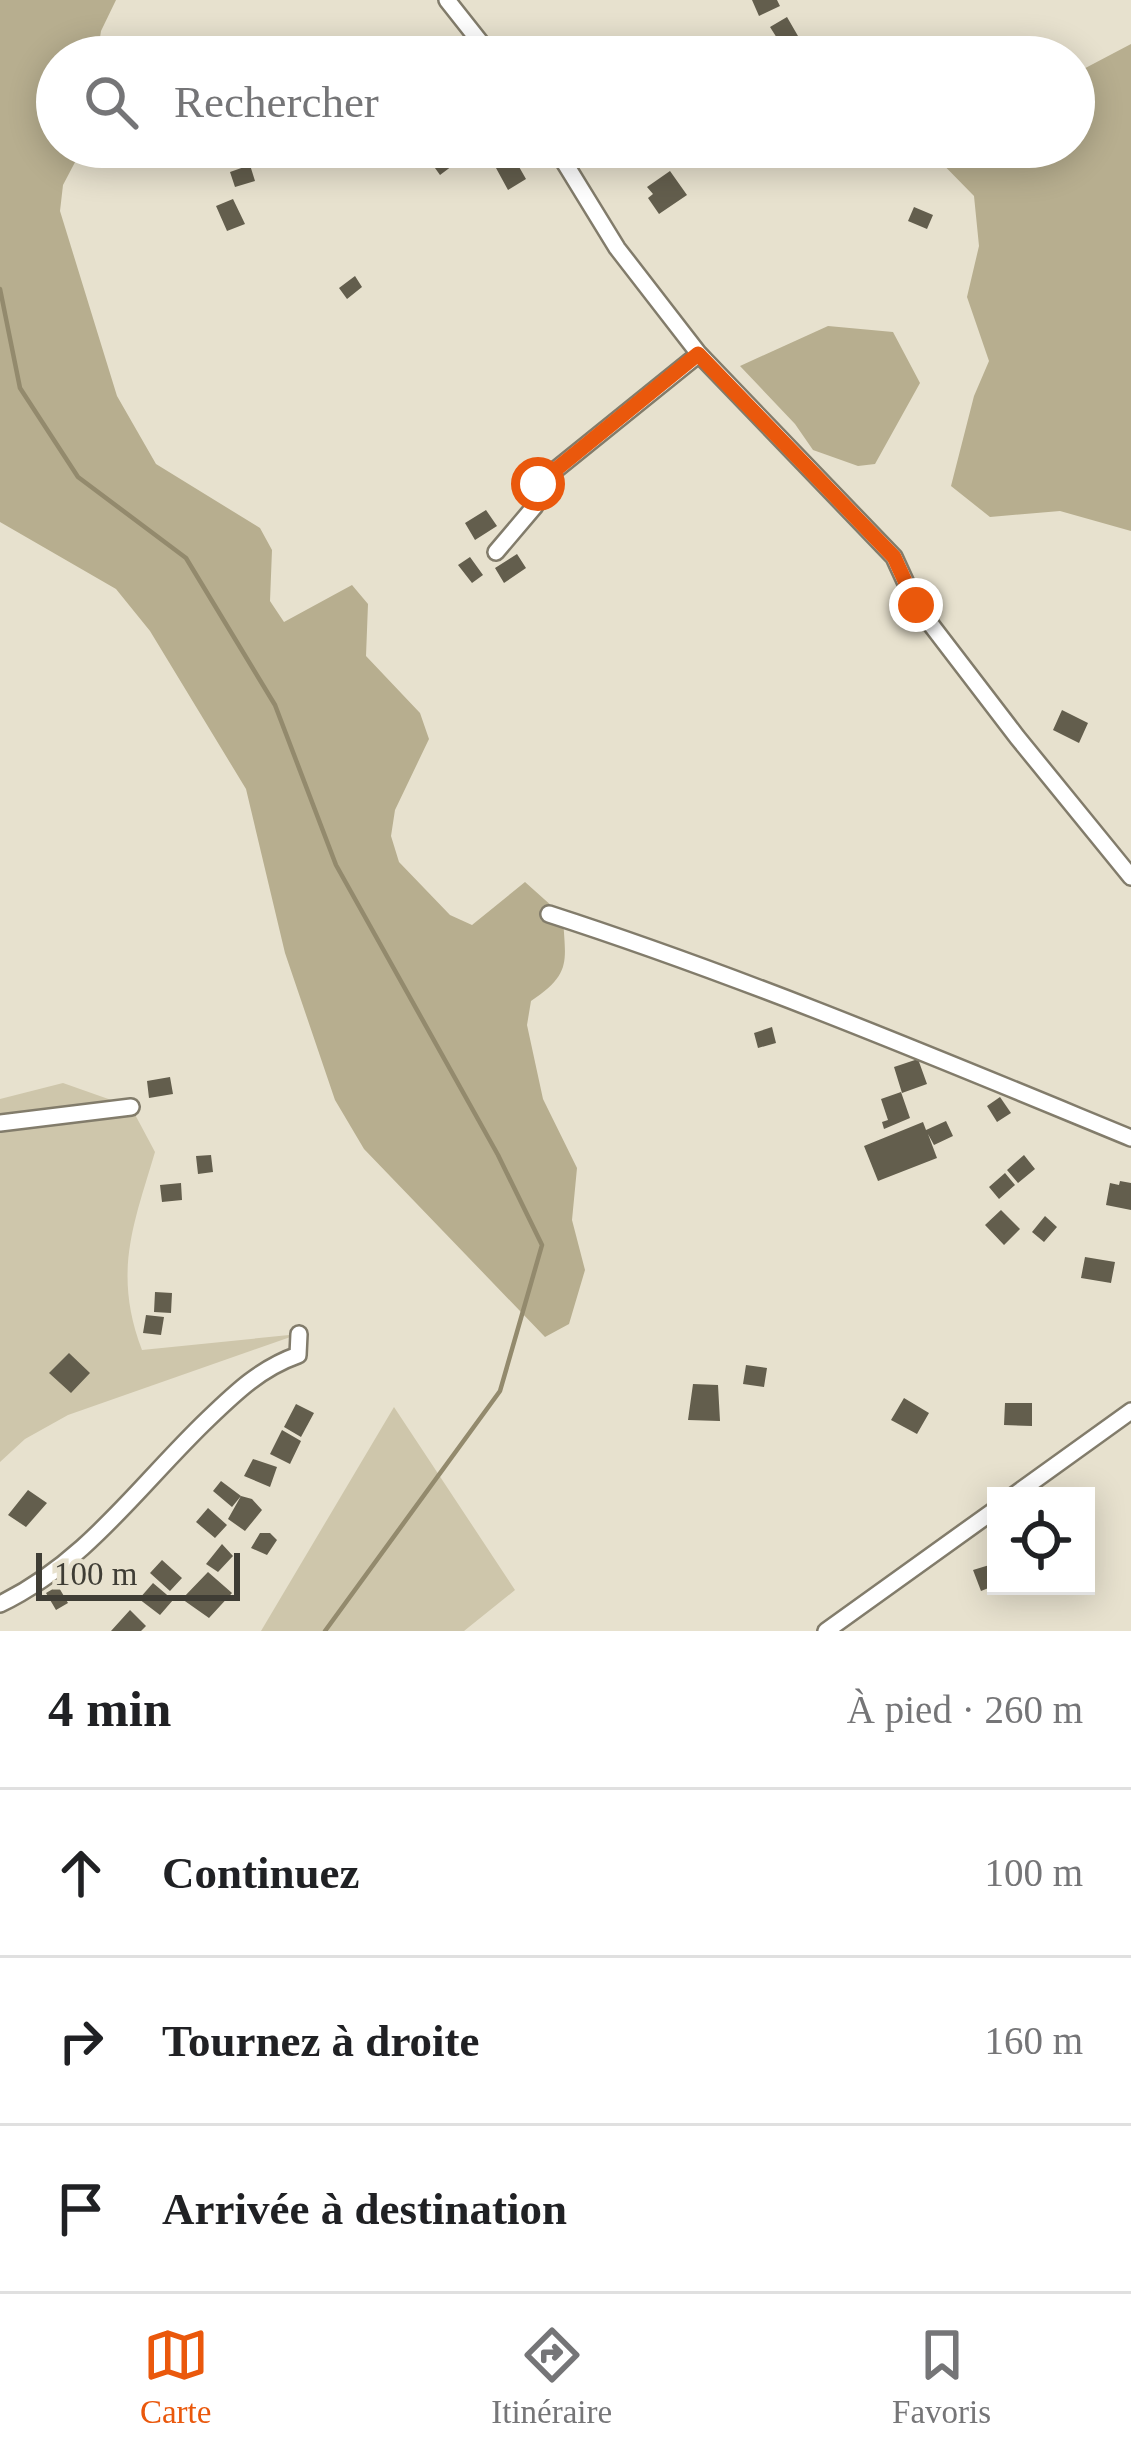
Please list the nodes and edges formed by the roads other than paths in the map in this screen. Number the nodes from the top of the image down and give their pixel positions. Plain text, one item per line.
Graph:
1 (447, 0) edge
2 (475, 36) edge
3 (567, 168) edge
4 (698, 354) junction
5 (496, 552) dead end
6 (1131, 877) edge
7 (549, 914) dead end
8 (130, 1107) dead end
9 (0, 1123) edge
10 (1131, 1138) edge
11 (299, 1334) dead end
12 (1131, 1411) edge
13 (1025, 1487) edge
14 (987, 1515) edge
15 (0, 1604) edge
16 (826, 1631) edge

1 - 2 street
3 - 4 street
4 - 5 street
4 - 6 street
7 - 10 street
8 - 9 street
11 - 15 street
12 - 13 street
14 - 16 street

